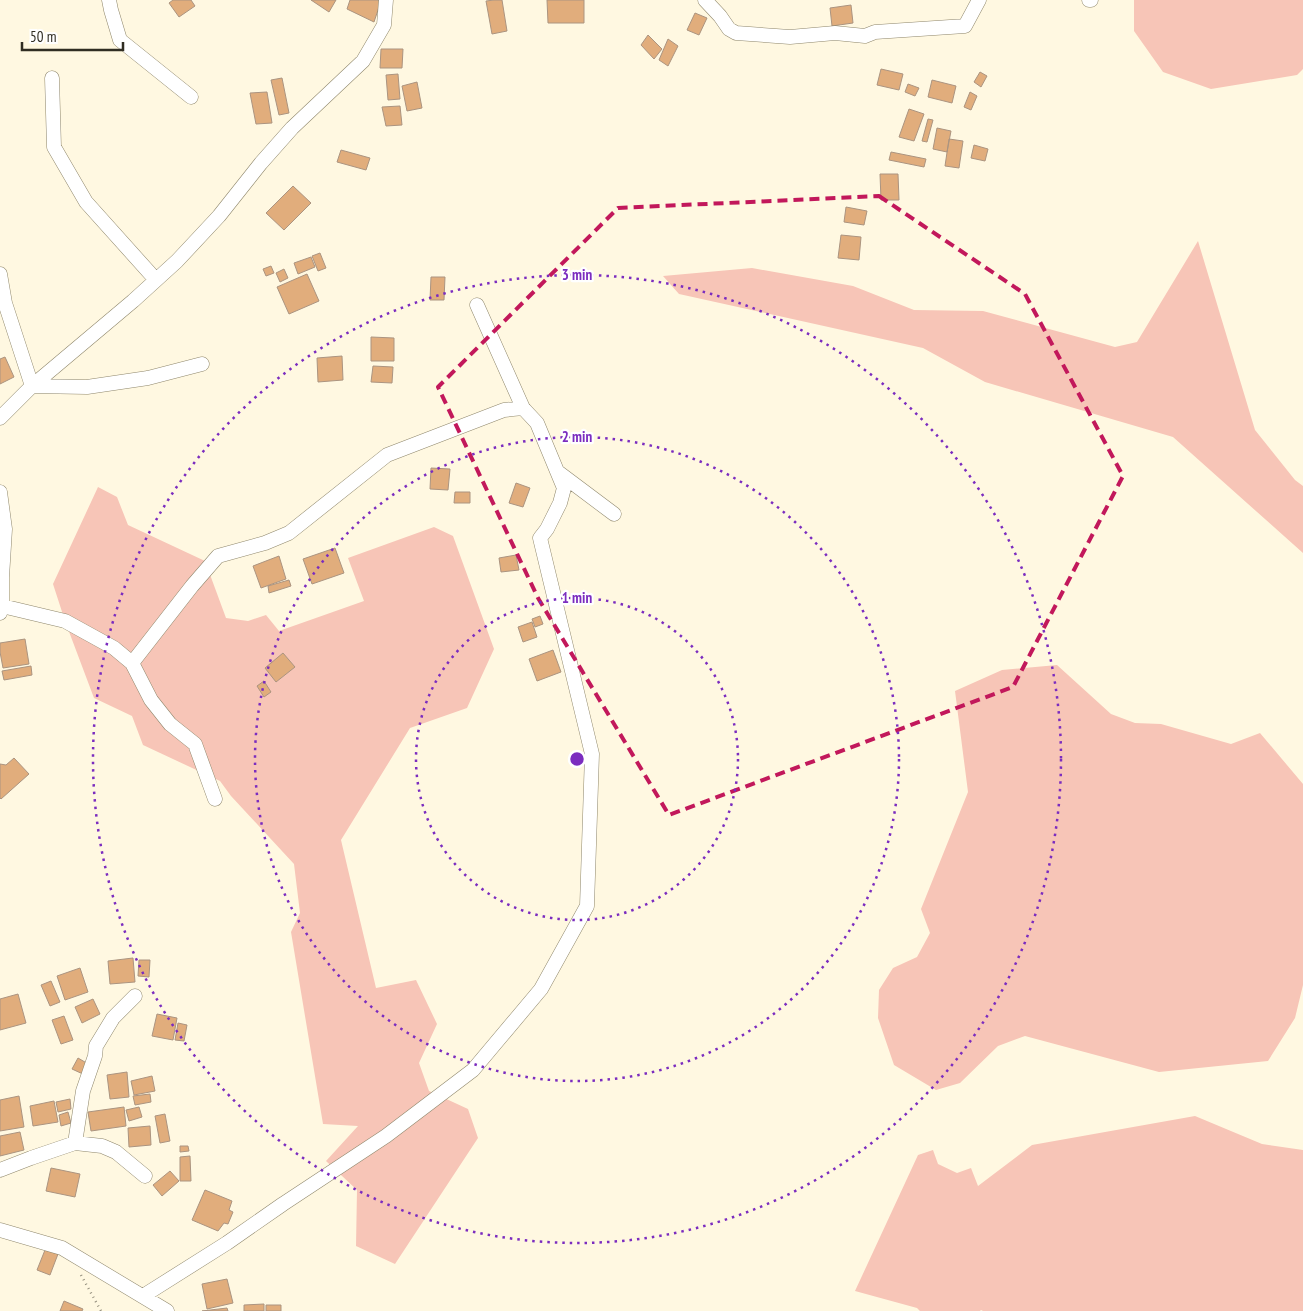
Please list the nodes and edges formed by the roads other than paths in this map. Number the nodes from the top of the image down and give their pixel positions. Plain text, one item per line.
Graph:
1 (110, 0) edge
2 (386, 0) edge
3 (705, 0) edge
4 (978, 0) edge
5 (52, 78) dead end
6 (191, 98) dead end
7 (0, 274) edge
8 (156, 280) junction
9 (478, 305) dead end
10 (202, 364) dead end
11 (32, 386) junction
12 (523, 408) junction
13 (0, 418) edge
14 (557, 472) junction
15 (0, 492) edge
16 (614, 514) dead end
17 (1, 610) edge
18 (132, 663) junction
19 (214, 799) dead end
20 (135, 996) dead end
21 (75, 1143) junction
22 (0, 1170) edge
23 (145, 1176) dead end
24 (0, 1230) edge
25 (143, 1296) junction
26 (167, 1311) edge

1 - 6 street
2 - 8 street
3 - 4 street
5 - 8 street
7 - 11 street
8 - 11 street
9 - 12 street
10 - 11 street
11 - 13 street
12 - 14 street
12 - 18 street
14 - 16 street
14 - 25 street
15 - 17 street
17 - 18 street
18 - 19 street
20 - 21 street
21 - 22 street
21 - 23 street
24 - 25 street
25 - 26 street

